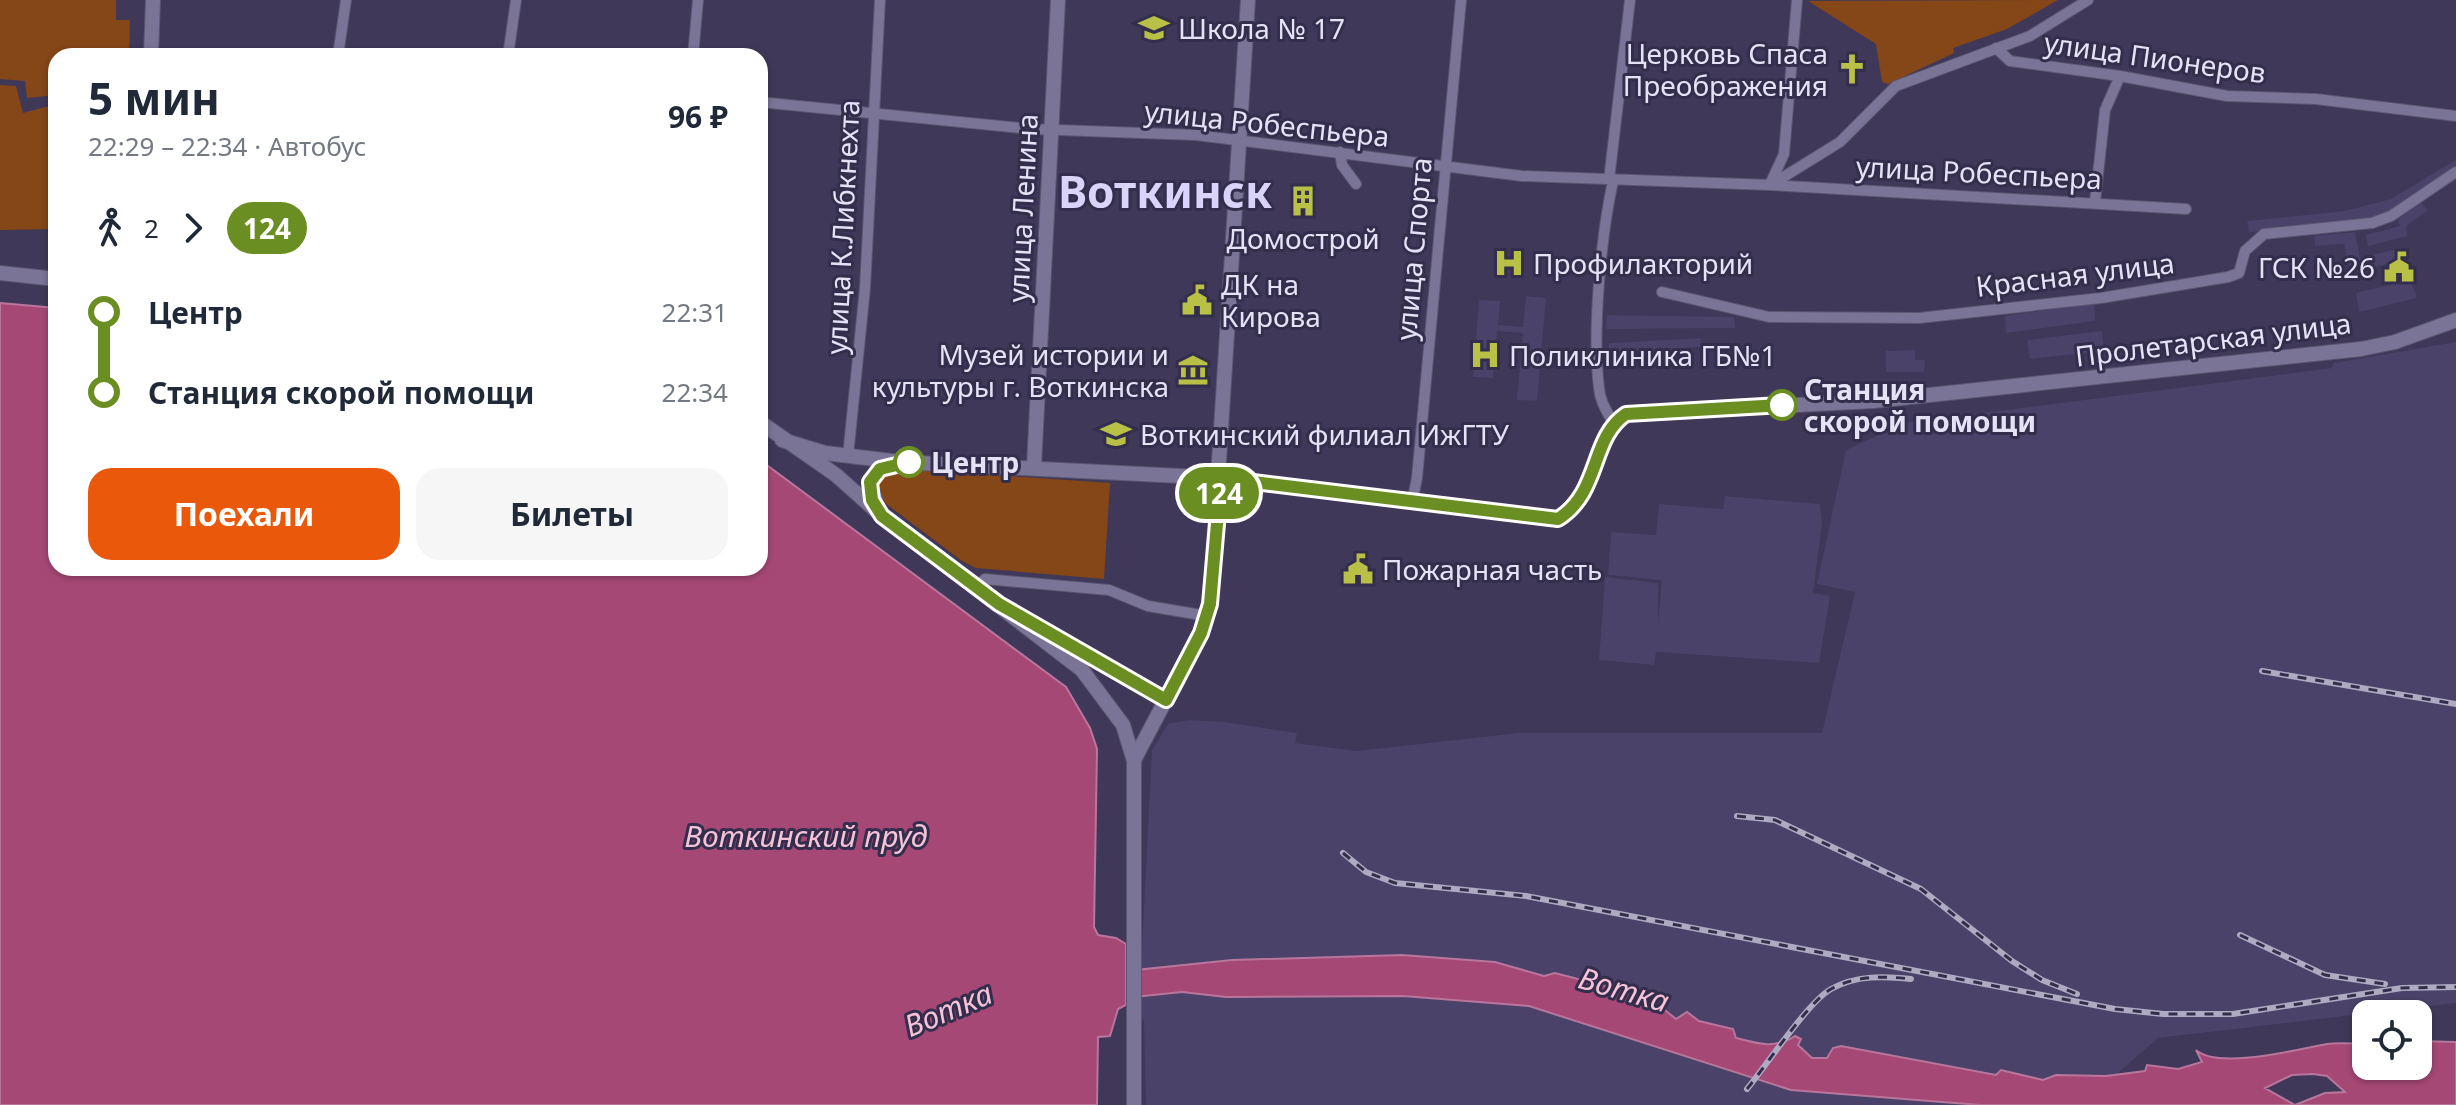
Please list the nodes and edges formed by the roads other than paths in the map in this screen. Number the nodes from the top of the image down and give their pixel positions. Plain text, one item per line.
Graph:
1 (153, 0) edge
2 (346, 0) edge
3 (516, 0) edge
4 (698, 0) edge
5 (880, 0) edge
6 (1058, 0) edge
7 (1248, 0) edge
8 (1461, 0) edge
9 (1630, 0) edge
10 (1797, 0) edge
11 (2088, 0) edge
12 (151, 48) edge
13 (339, 48) edge
14 (509, 48) edge
15 (694, 48) edge
16 (1996, 48) junction
17 (2120, 76) junction
18 (768, 103) edge
19 (873, 113) junction
20 (2456, 116) edge
21 (1052, 130) junction
22 (1239, 140) junction
23 (1340, 152) junction
24 (1445, 168) junction
25 (2456, 172) edge
26 (1611, 181) junction
27 (1356, 184) dead end
28 (1770, 185) junction
29 (2095, 202) junction
30 (2186, 209) dead end
31 (0, 273) edge
32 (48, 278) edge
33 (1662, 292) dead end
34 (2456, 320) edge
35 (1613, 423) junction
36 (768, 429) edge
37 (782, 440) junction
38 (848, 456) junction
39 (900, 462) junction
40 (1034, 466) junction
41 (1221, 478) junction
42 (1412, 502) junction
43 (882, 516) junction
44 (976, 587) junction
45 (1008, 610) junction
46 (1207, 616) junction
47 (1166, 700) junction
48 (1134, 761) junction
49 (1134, 1105) edge

1 - 12 main road
2 - 13 street
3 - 14 street
4 - 15 street
5 - 19 street, улица К.Либкнехта
6 - 21 main road, улица Ленина
7 - 22 main road
8 - 24 street, улица Спорта
9 - 26 street
10 - 28 street
11 - 16 street, улица Робеспьера
16 - 17 street, улица Пионеров
16 - 28 street, улица Робеспьера
17 - 20 street, улица Пионеров
17 - 29 street
18 - 19 street, улица Робеспьера
19 - 21 street, улица Робеспьера
19 - 38 street, улица К.Либкнехта
21 - 22 street, улица Робеспьера
21 - 40 main road, улица Ленина
22 - 23 street, улица Робеспьера
22 - 41 main road
23 - 24 street, улица Робеспьера
23 - 27 street
24 - 26 street, улица Робеспьера
24 - 42 street, улица Спорта
25 - 33 street, Красная улица
26 - 28 street, улица Робеспьера
26 - 35 street
28 - 29 street, улица Робеспьера
29 - 30 street, улица Робеспьера
31 - 32 main road
34 - 35 main road, Пролетарская улица
35 - 42 main road
36 - 37 main road
37 - 38 main road
37 - 43 main road
38 - 39 main road
39 - 40 main road
39 - 43 main road
40 - 41 main road
41 - 42 main road
41 - 46 main road
43 - 44 main road
44 - 45 main road
44 - 46 street
45 - 47 main road
45 - 48 main road
46 - 47 main road
47 - 48 main road
48 - 49 main road

